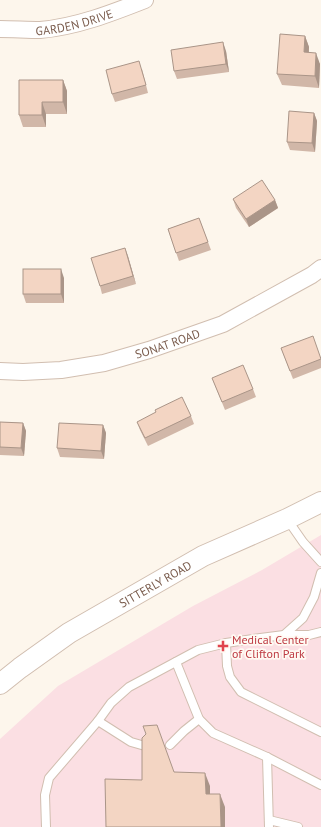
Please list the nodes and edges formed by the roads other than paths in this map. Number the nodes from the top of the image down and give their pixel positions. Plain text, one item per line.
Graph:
1 (144, 0) edge
2 (0, 29) edge
3 (321, 268) edge
4 (0, 371) edge
5 (321, 502) edge
6 (287, 519) junction
7 (321, 562) edge
8 (321, 573) edge
9 (321, 632) edge
10 (284, 635) junction
11 (226, 643) junction
12 (176, 662) junction
13 (0, 684) edge
14 (199, 719) junction
15 (98, 721) junction
16 (321, 732) edge
17 (170, 745) dead end
18 (145, 746) edge
19 (267, 757) junction
20 (321, 784) edge
21 (269, 823) edge
22 (46, 827) edge
23 (298, 827) edge

1 - 2 street, GARDEN DRIVE
3 - 4 street, SONAT ROAD
5 - 6 street, SITTERLY ROAD
6 - 7 lane
6 - 13 street, SITTERLY ROAD
8 - 10 lane
9 - 10 lane
10 - 11 lane
11 - 12 lane
11 - 16 lane
12 - 14 lane
12 - 15 lane
14 - 17 lane
14 - 19 lane
15 - 18 lane
15 - 22 lane
19 - 20 lane
19 - 21 lane
21 - 23 lane

